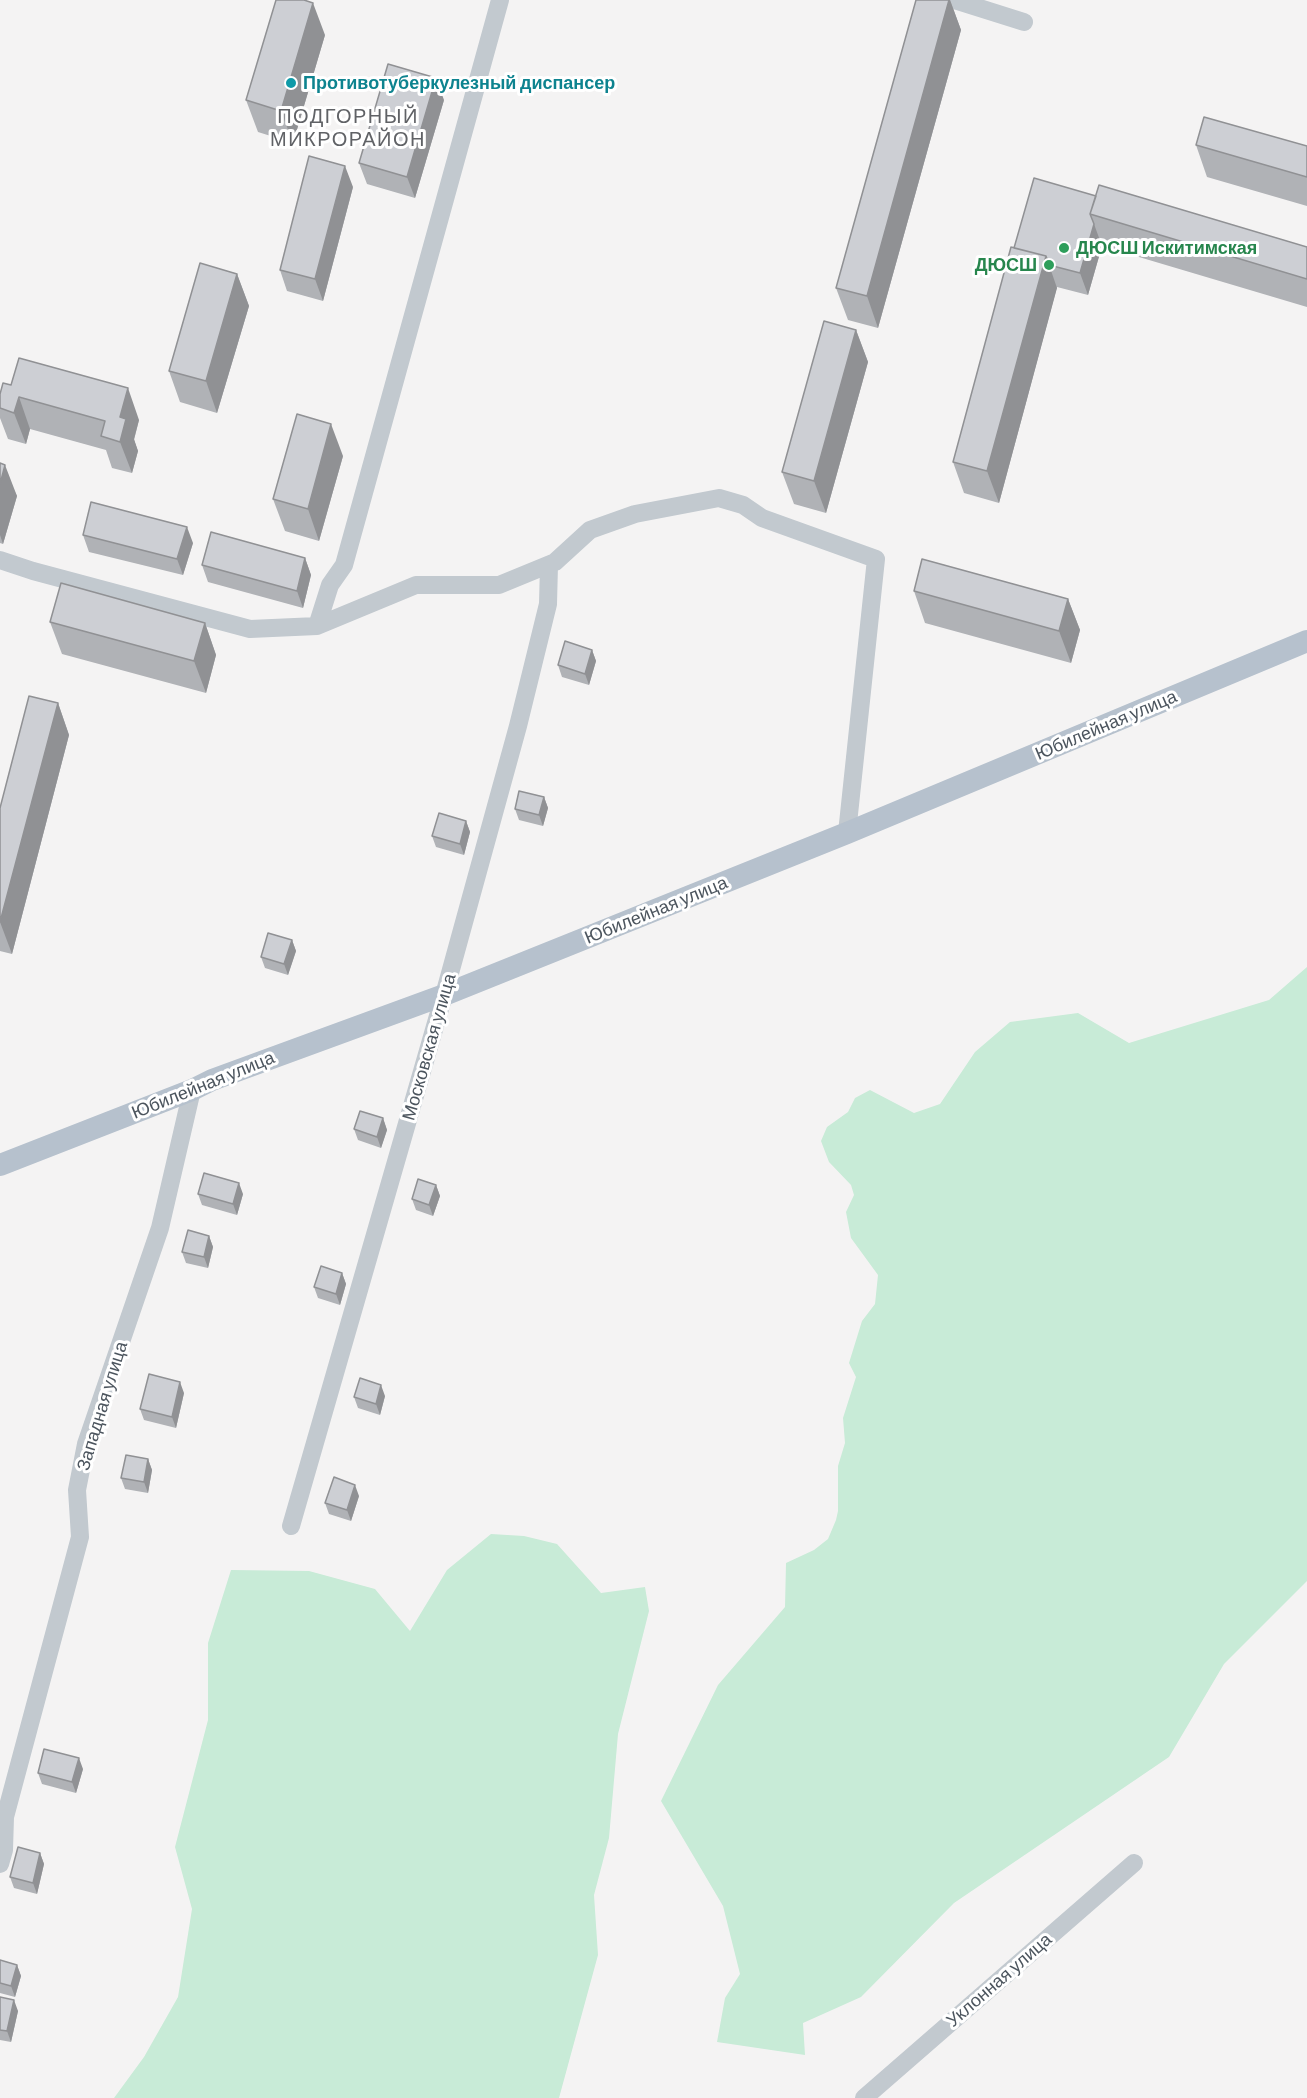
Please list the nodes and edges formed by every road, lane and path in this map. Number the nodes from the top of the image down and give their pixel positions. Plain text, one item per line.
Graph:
1 (500, 0) edge
2 (954, 0) edge
3 (1024, 22) dead end
4 (0, 560) edge
5 (549, 565) junction
6 (317, 626) junction
7 (1307, 641) edge
8 (847, 833) junction
9 (444, 995) junction
10 (192, 1090) junction
11 (0, 1165) edge
12 (291, 1526) dead end
13 (0, 1788) edge
14 (5, 1817) junction
15 (1134, 1863) dead end
16 (0, 1864) edge
17 (864, 2098) edge

1 - 6 street
2 - 3 street
4 - 6 street
5 - 6 street
5 - 8 street
5 - 9 street, Московская улица
7 - 8 main road, Юбилейная улица
8 - 9 main road, Юбилейная улица
9 - 10 main road, Юбилейная улица
9 - 12 street, Московская улица
10 - 11 main road, Юбилейная улица
10 - 14 street, Западная улица
13 - 14 street
14 - 16 street, Западная улица
15 - 17 street, Уклонная улица

